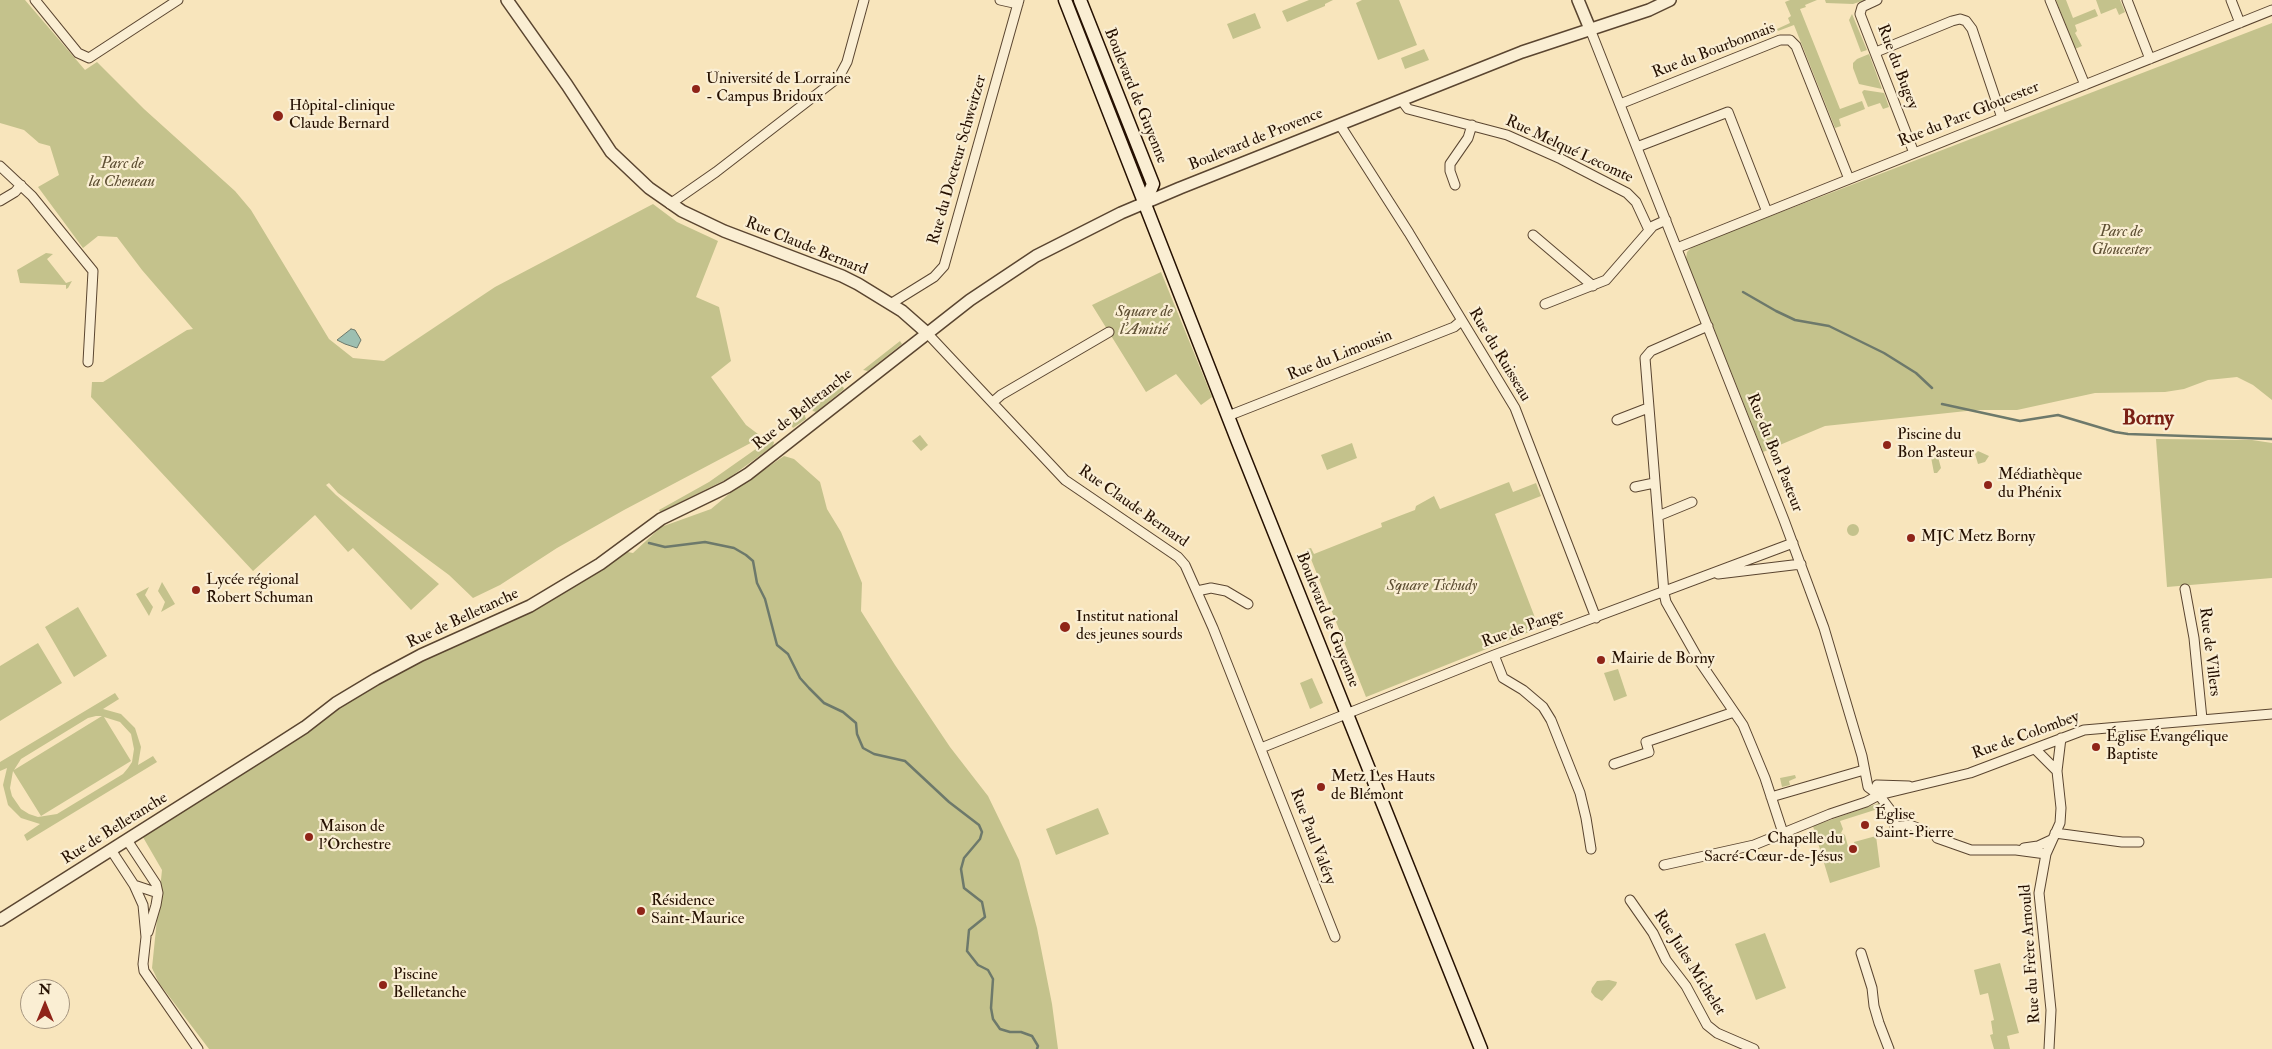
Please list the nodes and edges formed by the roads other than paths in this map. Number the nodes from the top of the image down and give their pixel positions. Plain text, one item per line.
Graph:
1 (35, 0) edge
2 (178, 0) edge
3 (507, 0) edge
4 (864, 0) edge
5 (1000, 0) edge
6 (1065, 0) edge
7 (1080, 0) edge
8 (1578, 0) edge
9 (1670, 0) edge
10 (1877, 0) edge
11 (2050, 0) edge
12 (2127, 0) edge
13 (2231, 0) edge
14 (1018, 2) edge
15 (2272, 10) edge
16 (2240, 23) junction
17 (1590, 29) junction
18 (1876, 52) junction
19 (1102, 56) junction
20 (2150, 59) junction
21 (1089, 61) junction
22 (2085, 85) junction
23 (1402, 100) junction
24 (1620, 104) junction
25 (2002, 118) junction
26 (1340, 124) junction
27 (1472, 125) junction
28 (1637, 147) junction
29 (1914, 153) junction
30 (0, 166) edge
31 (1849, 179) junction
32 (21, 185) junction
33 (1455, 185) dead end
34 (0, 201) edge
35 (1145, 203) junction
36 (670, 204) junction
37 (1767, 212) junction
38 (1666, 220) junction
39 (1649, 230) junction
40 (1533, 235) dead end
41 (1677, 248) junction
42 (1593, 286) junction
43 (892, 303) junction
44 (1545, 304) dead end
45 (1462, 321) junction
46 (1708, 326) junction
47 (927, 332) junction
48 (1109, 332) dead end
49 (88, 362) dead end
50 (993, 402) junction
51 (1648, 408) junction
52 (1228, 416) junction
53 (1617, 420) dead end
54 (1654, 483) junction
55 (1635, 487) dead end
56 (1692, 502) dead end
57 (1658, 516) junction
58 (1793, 543) junction
59 (1801, 564) junction
60 (1710, 575) junction
61 (2185, 590) dead end
62 (1197, 591) junction
63 (1664, 593) junction
64 (1248, 604) dead end
65 (1596, 618) junction
66 (1494, 656) junction
67 (1734, 712) junction
68 (1348, 714) junction
69 (2272, 714) edge
70 (2202, 718) junction
71 (2061, 738) junction
72 (1261, 748) junction
73 (2035, 749) junction
74 (1614, 764) dead end
75 (2057, 771) junction
76 (1865, 772) junction
77 (1877, 785) junction
78 (1912, 786) junction
79 (1879, 795) junction
80 (1771, 797) junction
81 (1925, 831) dead end
82 (1784, 833) junction
83 (2053, 836) junction
84 (1937, 838) dead end
85 (127, 840) junction
86 (2139, 842) dead end
87 (1591, 849) dead end
88 (111, 850) junction
89 (2016, 850) junction
90 (2046, 854) junction
91 (1664, 865) dead end
92 (134, 885) junction
93 (158, 893) junction
94 (1630, 900) dead end
95 (0, 920) edge
96 (146, 937) junction
97 (1335, 937) dead end
98 (1861, 953) dead end
99 (198, 1049) edge
100 (1481, 1049) edge
101 (1754, 1049) edge
102 (1890, 1049) edge
103 (2049, 1049) edge

1 - 2 street
3 - 36 street, Rue Claude Bernard
4 - 36 street
5 - 14 street
6 - 21 main road, Boulevard de Guyenne
7 - 19 main road, Boulevard de Guyenne
8 - 17 street
9 - 17 street, Boulevard de Provence
10 - 18 street, Rue du Bugey
11 - 22 street
12 - 20 street
13 - 16 street
14 - 43 street, Rue du Docteur Schweitzer
15 - 16 street, Rue du Parc Gloucester
16 - 20 street, Rue du Parc Gloucester
17 - 23 street, Boulevard de Provence
17 - 24 street, Rue du Bon Pasteur
18 - 25 street
18 - 29 street, Rue du Bugey
19 - 21 main road
19 - 35 main road, Boulevard de Guyenne
20 - 22 street, Rue du Parc Gloucester
21 - 35 main road, Boulevard de Guyenne
22 - 25 street, Rue du Parc Gloucester
23 - 26 street, Boulevard de Provence
23 - 27 street, Rue Melqué Lecomte
24 - 28 street, Rue du Bon Pasteur
24 - 31 street, Rue du Bourbonnais
25 - 29 street, Rue du Parc Gloucester
26 - 35 street, Boulevard de Provence
26 - 45 street, Rue du Ruisseau
27 - 33 street
27 - 39 street, Rue Melqué Lecomte
28 - 37 street
28 - 38 street, Rue du Bon Pasteur
29 - 31 street, Rue du Parc Gloucester
30 - 32 street
31 - 37 street, Rue du Parc Gloucester
32 - 34 street
32 - 49 street
35 - 47 street, Boulevard de Provence
35 - 52 main road, Boulevard de Guyenne
36 - 43 street, Rue Claude Bernard
37 - 41 street, Rue du Parc Gloucester
38 - 39 street
38 - 41 street, Rue du Bon Pasteur
39 - 42 street
40 - 42 street
41 - 46 street, Rue du Bon Pasteur
42 - 44 street
43 - 47 street, Rue Claude Bernard
45 - 52 street, Rue du Limousin
45 - 65 street, Rue du Ruisseau
46 - 51 street
46 - 58 street, Rue du Bon Pasteur
47 - 50 street, Rue Claude Bernard
47 - 85 street, Rue de Belletanche
48 - 50 street
50 - 62 street, Rue Claude Bernard
51 - 53 street
51 - 54 street
52 - 68 main road, Boulevard de Guyenne
54 - 55 street
54 - 57 street
56 - 57 street
57 - 63 street
58 - 59 street, Rue du Bon Pasteur
58 - 60 street, Rue de Pange
59 - 60 street, Rue de Pange
59 - 76 street, Rue du Bon Pasteur
60 - 63 street, Rue de Pange
61 - 70 street, Rue de Villers
62 - 64 street
62 - 72 street, Rue Claude Bernard
63 - 65 street, Rue de Pange
63 - 67 street
65 - 66 street, Rue de Pange
66 - 68 street, Rue de Pange
66 - 87 street
67 - 74 street
67 - 80 street
68 - 72 street
68 - 100 main road, Boulevard de Guyenne
69 - 70 street, Rue de Colombey
70 - 71 street, Rue de Colombey
71 - 73 street, Rue de Colombey
71 - 75 street, Rue du Frère Arnould
72 - 97 street, Rue Paul Valéry
73 - 75 street
73 - 78 street, Rue de Colombey
75 - 83 street, Rue du Frère Arnould
76 - 77 street
76 - 79 street, Rue du Bon Pasteur
76 - 80 street
77 - 78 street, Rue de Colombey
77 - 79 street
78 - 79 street, Rue de Colombey
79 - 81 street, Rue du Bon Pasteur
79 - 82 street, Rue de Colombey
80 - 82 street
82 - 91 street, Rue de Colombey
83 - 86 street
83 - 89 street
83 - 90 street, Rue du Frère Arnould
84 - 89 street
85 - 88 street, Rue de Belletanche
85 - 93 street
88 - 92 street
88 - 95 street, Rue de Belletanche
89 - 90 street
90 - 103 street, Rue du Frère Arnould
92 - 93 street
92 - 96 street
93 - 96 street
94 - 101 street, Rue Jules Michelet
96 - 99 street
98 - 102 street

